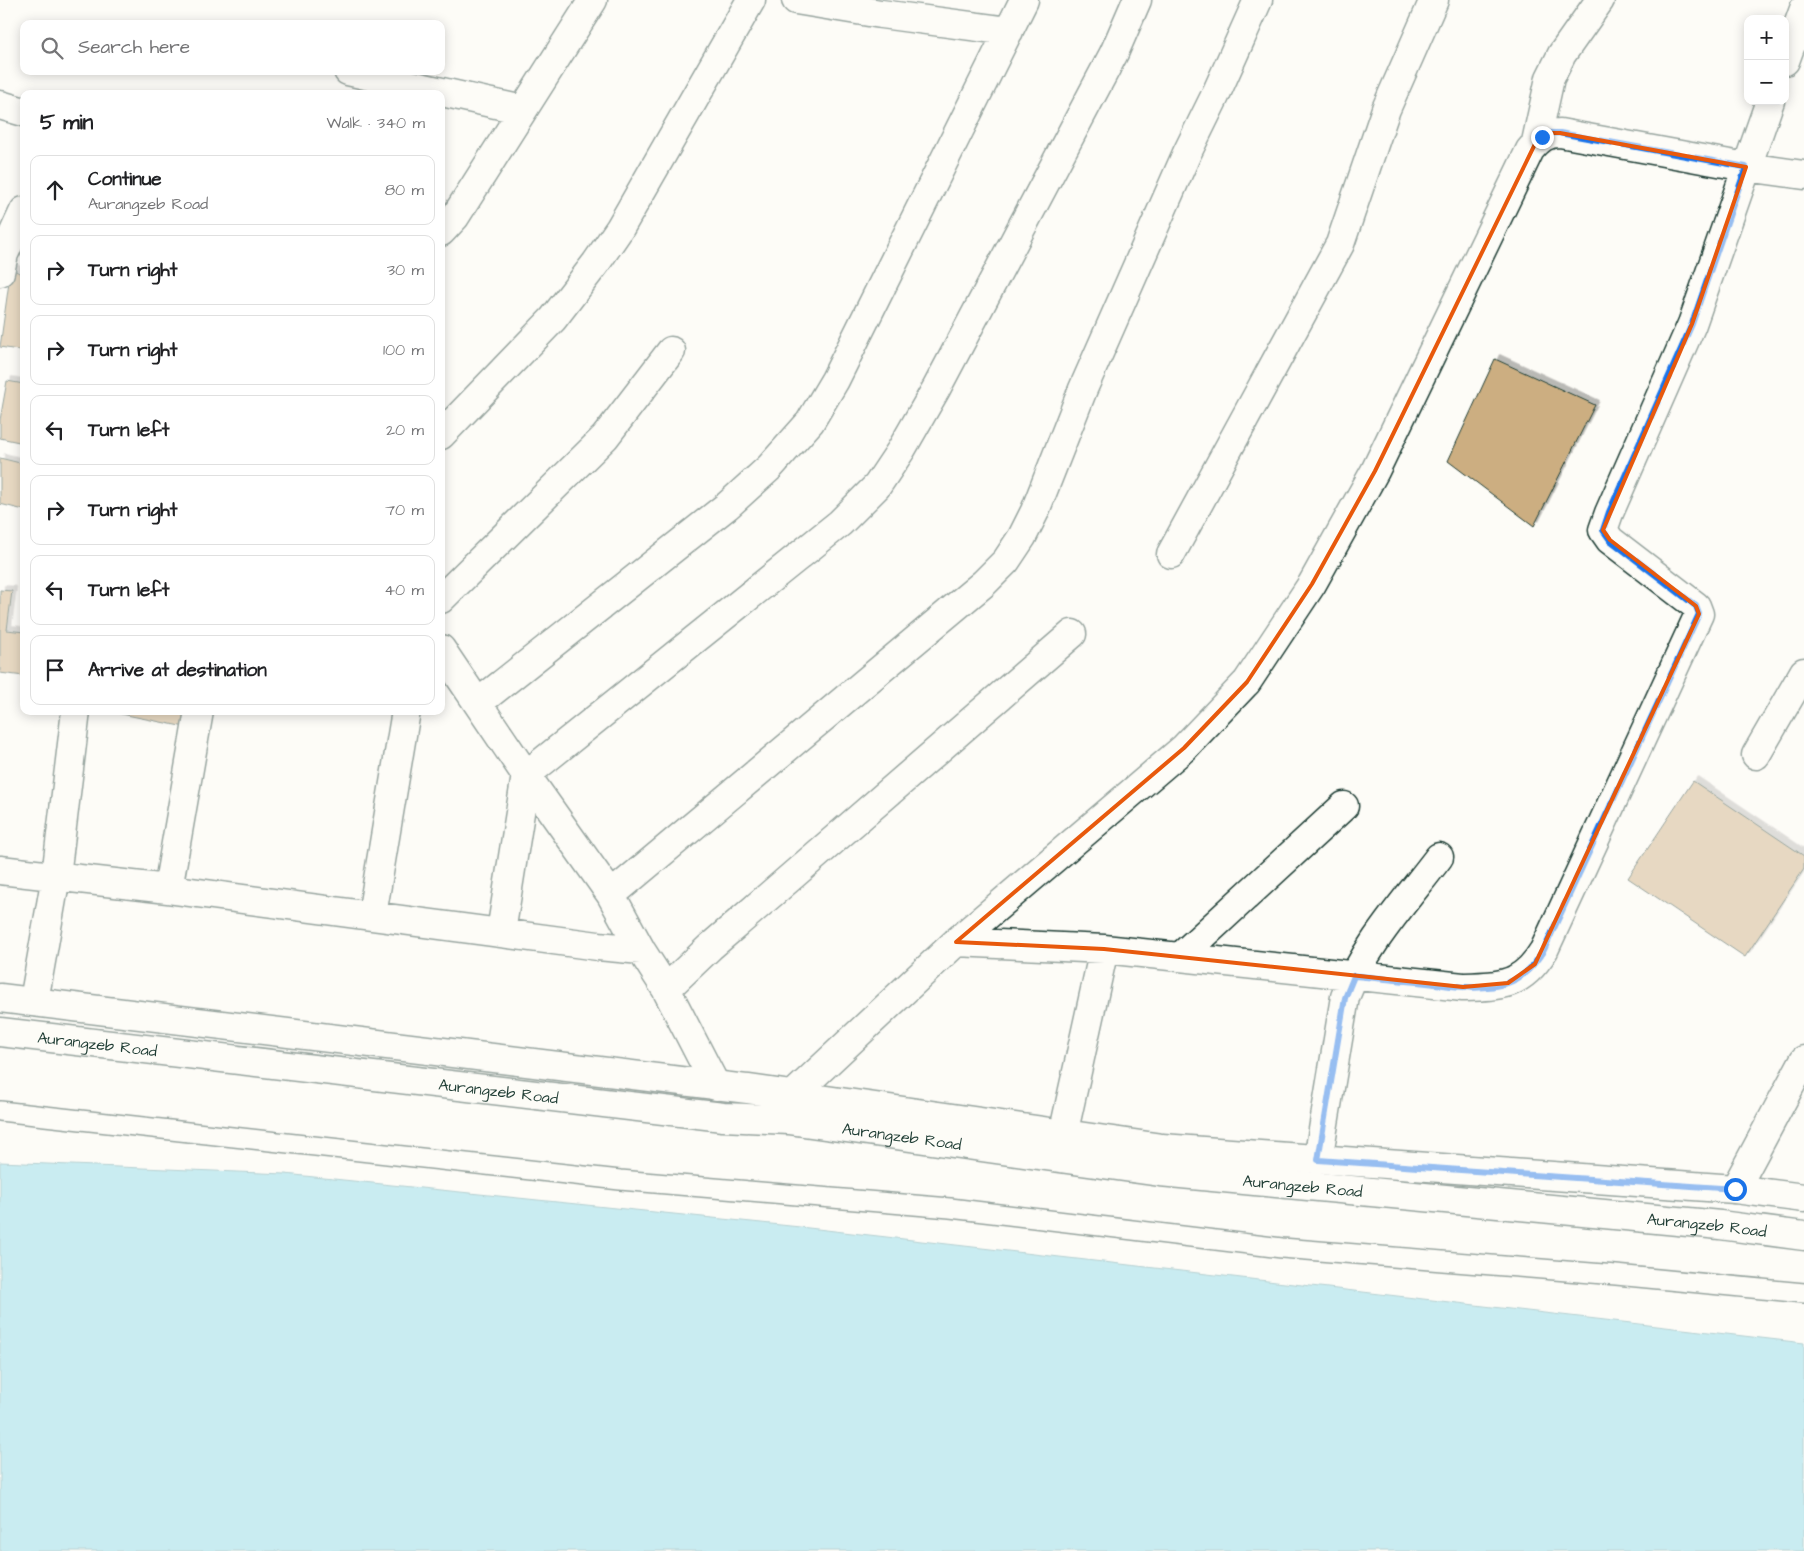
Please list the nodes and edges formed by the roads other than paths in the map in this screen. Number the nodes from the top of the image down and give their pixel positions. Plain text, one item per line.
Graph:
1 (593, 0) edge
2 (751, 0) edge
3 (796, 0) edge
4 (1024, 0) edge
5 (1136, 0) edge
6 (1258, 0) edge
7 (1434, 0) edge
8 (1600, 0) edge
9 (1804, 9) edge
10 (1009, 30) junction
11 (1789, 49) edge
12 (366, 75) edge
13 (433, 90) edge
14 (445, 93) edge
15 (0, 105) edge
16 (1769, 105) edge
17 (523, 110) junction
18 (20, 111) edge
19 (1536, 142) junction
20 (1746, 167) junction
21 (1804, 175) edge
22 (445, 228) edge
23 (20, 231) edge
24 (17, 246) edge
25 (0, 272) edge
26 (671, 350) dead end
27 (445, 431) edge
28 (1171, 554) dead end
29 (445, 595) edge
30 (1072, 634) dead end
31 (445, 655) edge
32 (1804, 672) edge
33 (478, 703) junction
34 (76, 715) edge
35 (197, 715) edge
36 (405, 715) edge
37 (1756, 755) dead end
38 (526, 775) junction
39 (1344, 806) dead end
40 (1439, 857) dead end
41 (0, 870) edge
42 (56, 876) junction
43 (168, 889) junction
44 (611, 895) junction
45 (372, 915) junction
46 (501, 932) junction
47 (956, 942) junction
48 (1104, 949) junction
49 (641, 950) junction
50 (1180, 957) junction
51 (1354, 976) junction
52 (666, 989) junction
53 (0, 998) edge
54 (34, 1002) junction
55 (0, 1032) edge
56 (1804, 1060) edge
57 (716, 1086) junction
58 (791, 1108) junction
59 (0, 1111) edge
60 (1063, 1135) junction
61 (1318, 1160) junction
62 (1735, 1189) junction
63 (1804, 1198) edge
64 (1804, 1236) edge
65 (1804, 1293) edge

1 - 17 street
2 - 27 street
3 - 10 street
4 - 10 street
5 - 38 street
6 - 44 street
7 - 28 street
8 - 19 street
9 - 11 street
10 - 33 street
12 - 13 street
14 - 17 street
15 - 18 street
16 - 20 street
17 - 22 street
19 - 20 street
19 - 47 street
20 - 21 street
20 - 51 street
23 - 24 street
24 - 25 street
26 - 29 street
30 - 52 street
31 - 33 street
32 - 37 street
33 - 38 street
34 - 42 street
35 - 43 street
36 - 45 street
38 - 44 street
38 - 46 street
39 - 50 street
40 - 51 street
41 - 42 street
42 - 43 street
42 - 54 street
43 - 45 street
44 - 49 street
45 - 46 street
46 - 49 street
47 - 48 street
47 - 58 street
48 - 50 street
48 - 60 street
49 - 52 street
50 - 51 street
51 - 61 street
52 - 57 street
53 - 54 street, Aurangzeb Road
54 - 57 street, Aurangzeb Road
55 - 58 street, Aurangzeb Road
56 - 62 street
57 - 58 street, Aurangzeb Road
58 - 60 street, Aurangzeb Road
58 - 64 street, Aurangzeb Road
59 - 65 lane
60 - 61 street, Aurangzeb Road
61 - 62 street, Aurangzeb Road
62 - 63 street, Aurangzeb Road

